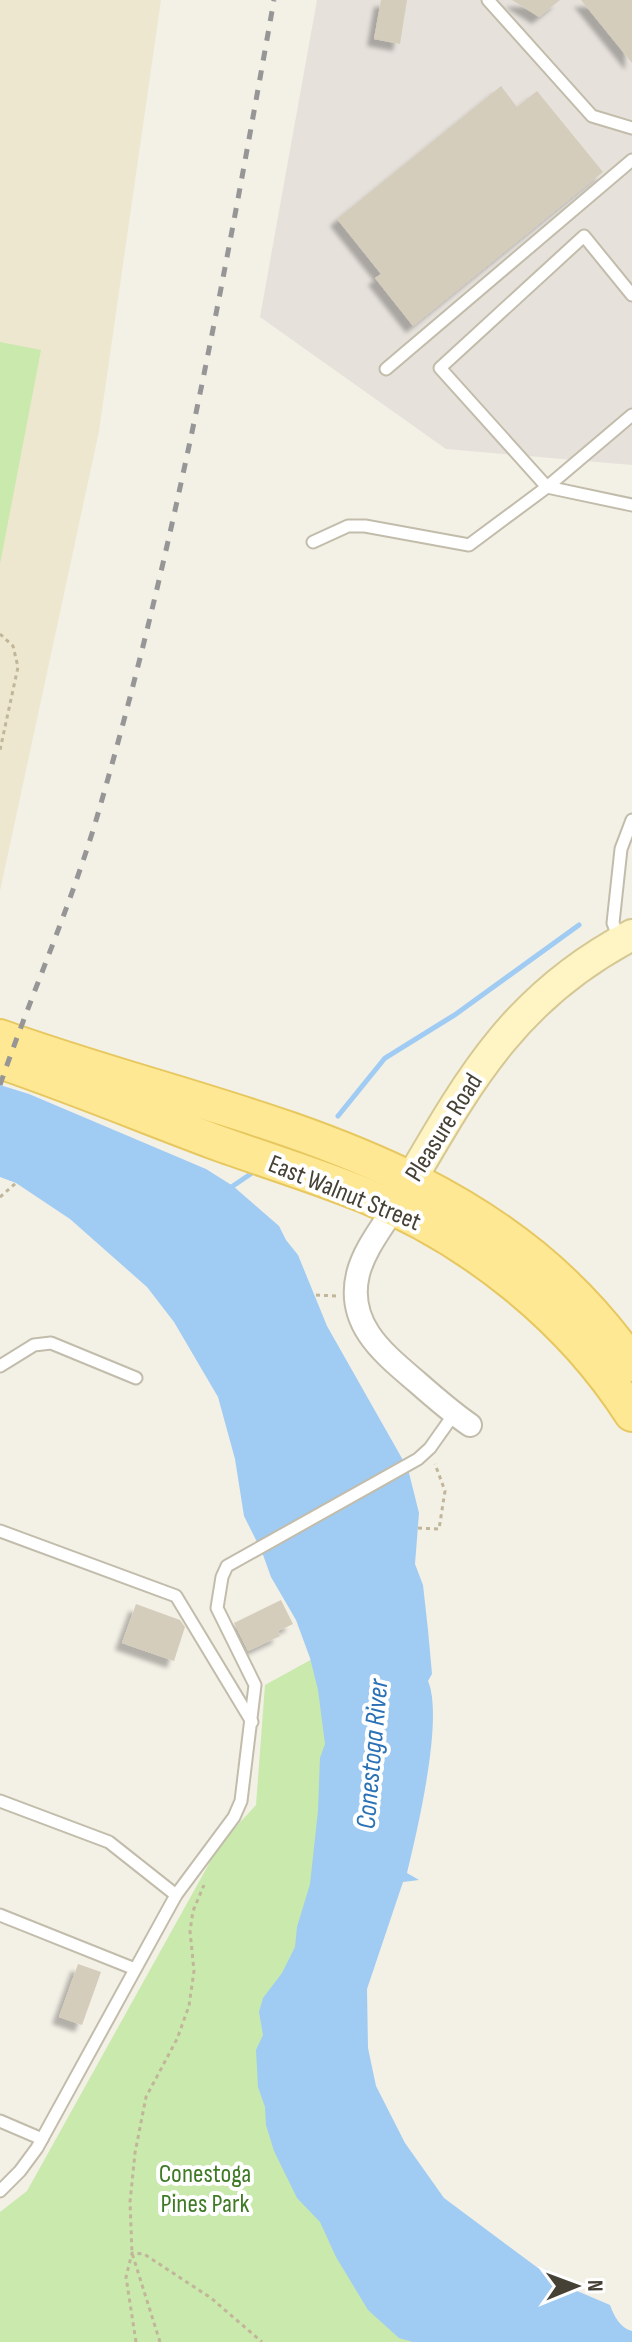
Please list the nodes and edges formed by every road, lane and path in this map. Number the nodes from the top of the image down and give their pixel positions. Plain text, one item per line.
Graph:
1 (488, 0) edge
2 (632, 128) edge
3 (632, 160) edge
4 (632, 295) edge
5 (386, 369) dead end
6 (632, 415) edge
7 (547, 487) junction
8 (632, 505) edge
9 (313, 542) dead end
10 (0, 634) edge
11 (0, 750) edge
12 (632, 820) edge
13 (626, 938) edge
14 (0, 1037) edge
15 (0, 1061) edge
16 (411, 1179) junction
17 (16, 1183) dead end
18 (0, 1197) edge
19 (394, 1208) junction
20 (632, 1364) edge
21 (0, 1366) edge
22 (136, 1378) dead end
23 (632, 1414) edge
24 (462, 1419) joint
25 (430, 1448) junction
26 (418, 1528) dead end
27 (0, 1531) edge
28 (253, 1722) junction
29 (0, 1801) edge
30 (197, 1867) junction
31 (176, 1895) junction
32 (0, 1915) edge
33 (135, 1969) junction
34 (0, 2121) edge
35 (42, 2139) junction
36 (0, 2191) edge
37 (132, 2253) junction
38 (136, 2342) edge
39 (160, 2342) edge
40 (262, 2342) edge

1 - 2 lane
3 - 5 lane
4 - 7 lane
6 - 7 lane
7 - 8 lane
7 - 9 lane
10 - 11 path
12 - 13 lane
13 - 16 street, Pleasure Road
14 - 16 main road, East Walnut Street
15 - 19 main road, East Walnut Street
16 - 19 street, Pleasure Road
16 - 20 main road, East Walnut Street
17 - 18 path
19 - 23 main road, East Walnut Street
19 - 24 street, Pleasure Road
21 - 22 lane
24 - 25 lane
25 - 26 path
25 - 28 lane
27 - 28 lane
28 - 30 lane
29 - 31 lane
30 - 31 lane
30 - 37 path
31 - 33 lane
32 - 33 lane
33 - 35 lane
34 - 35 lane
35 - 36 lane
37 - 38 path
37 - 39 path
37 - 40 path

